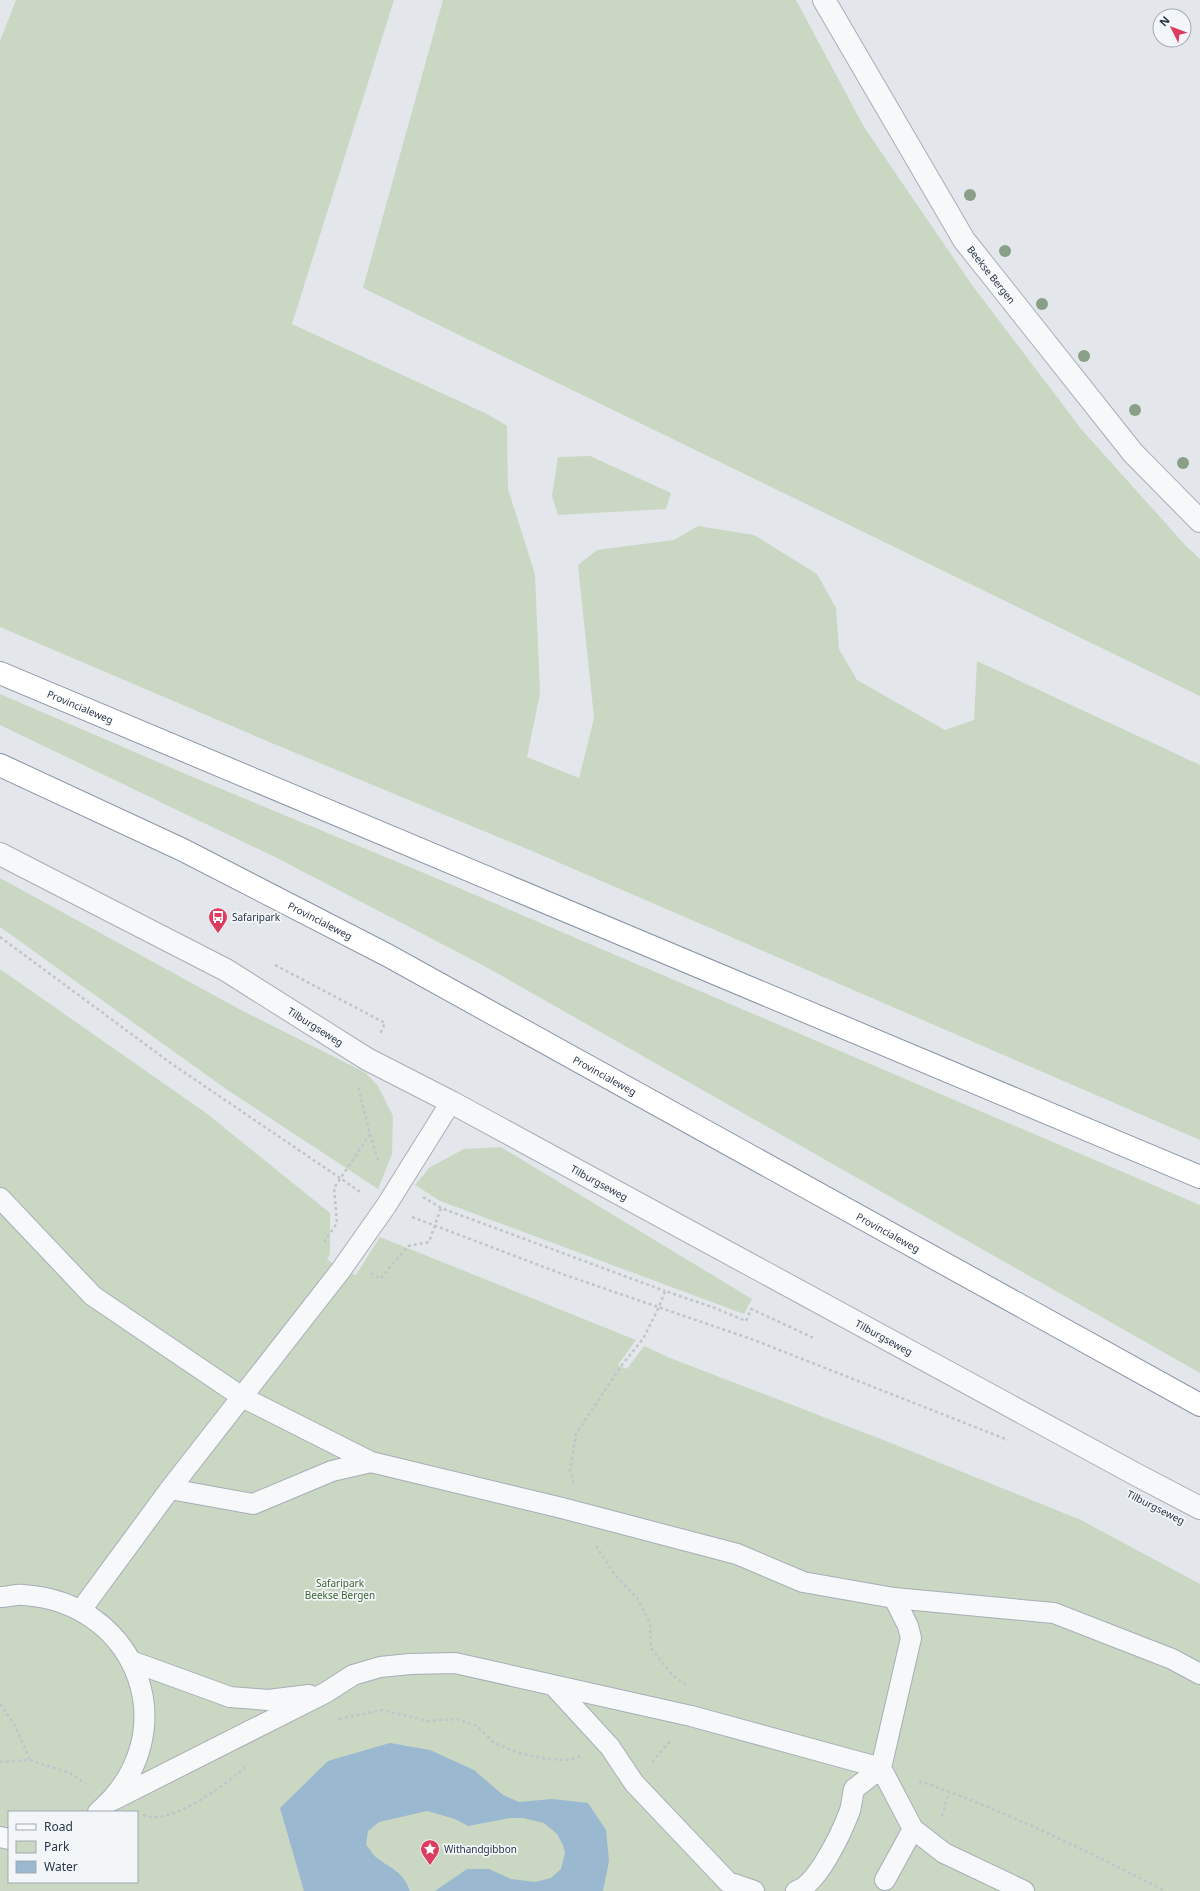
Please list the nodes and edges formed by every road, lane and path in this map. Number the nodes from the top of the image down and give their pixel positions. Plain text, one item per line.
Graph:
1 (824, 0) edge
2 (1200, 521) edge
3 (0, 673) edge
4 (0, 765) edge
5 (0, 854) edge
6 (0, 937) edge
7 (273, 964) dead end
8 (368, 1059) junction
9 (451, 1102) junction
10 (370, 1134) junction
11 (1200, 1178) edge
12 (340, 1179) junction
13 (400, 1182) junction
14 (0, 1198) edge
15 (386, 1206) junction
16 (321, 1247) dead end
17 (665, 1291) junction
18 (659, 1307) junction
19 (814, 1338) dead end
20 (242, 1397) junction
21 (1200, 1405) edge
22 (1010, 1440) dead end
23 (372, 1462) junction
24 (170, 1489) junction
25 (1200, 1508) edge
26 (0, 1598) edge
27 (894, 1598) junction
28 (81, 1610) junction
29 (131, 1661) junction
30 (1200, 1674) edge
31 (554, 1686) junction
32 (325, 1693) junction
33 (0, 1704) edge
34 (337, 1719) dead end
35 (610, 1747) junction
36 (30, 1760) junction
37 (0, 1762) edge
38 (249, 1764) dead end
39 (881, 1768) junction
40 (105, 1806) edge
41 (138, 1813) edge
42 (913, 1829) junction
43 (885, 1880) dead end
44 (754, 1891) edge
45 (796, 1891) edge
46 (1024, 1891) edge
47 (1165, 1891) edge

1 - 2 street, Beekse Bergen
3 - 11 highway, Provincialeweg
4 - 21 highway, Provincialeweg
5 - 8 street, Tilburgseweg
6 - 12 path
7 - 8 path
8 - 9 street, Tilburgseweg
8 - 10 path
9 - 13 lane
9 - 25 street, Tilburgseweg
10 - 12 path
10 - 13 path
12 - 15 path
12 - 16 path
13 - 15 lane
13 - 17 path
14 - 20 lane
15 - 18 path
15 - 20 lane
17 - 18 path
17 - 19 path
18 - 22 path
20 - 23 lane
20 - 24 lane
23 - 24 lane
23 - 27 lane
24 - 28 lane
26 - 28 lane
27 - 30 lane
27 - 39 lane
28 - 29 lane
29 - 32 lane
29 - 40 lane
31 - 32 lane
31 - 35 lane
31 - 39 lane
32 - 40 lane
33 - 36 path
34 - 35 path
35 - 44 lane
36 - 37 path
36 - 40 path
38 - 41 path
39 - 42 lane
39 - 45 lane
39 - 47 path
42 - 43 lane
42 - 46 lane

